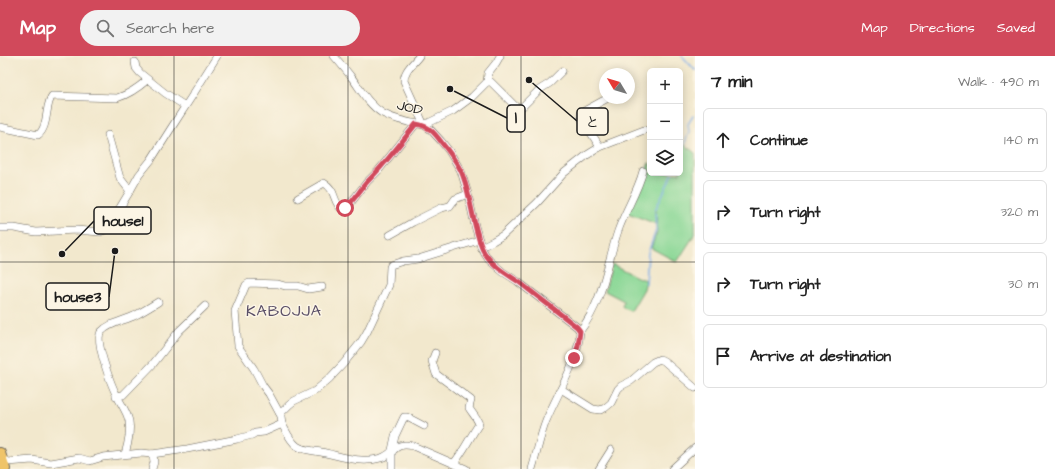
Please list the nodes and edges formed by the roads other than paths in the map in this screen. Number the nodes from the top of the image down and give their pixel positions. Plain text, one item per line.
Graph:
1 (217, 56) edge
2 (334, 56) edge
3 (419, 56) edge
4 (500, 56) edge
5 (135, 62) dead end
6 (562, 71) dead end
7 (147, 80) junction
8 (487, 82) junction
9 (599, 103) edge
10 (185, 106) junction
11 (416, 124) junction
12 (424, 125) junction
13 (0, 127) edge
14 (644, 130) dead end
15 (108, 135) dead end
16 (600, 147) junction
17 (642, 171) dead end
18 (130, 191) junction
19 (468, 194) junction
20 (298, 198) dead end
21 (0, 228) edge
22 (390, 235) dead end
23 (480, 243) junction
24 (322, 286) dead end
25 (158, 302) dead end
26 (205, 306) dead end
27 (580, 331) junction
28 (435, 353) dead end
29 (695, 388) edge
30 (561, 389) junction
31 (116, 396) junction
32 (279, 412) junction
33 (282, 424) junction
34 (424, 426) dead end
35 (695, 448) edge
36 (392, 450) junction
37 (611, 450) dead end
38 (124, 454) junction
39 (152, 454) junction
40 (1, 456) edge
41 (454, 463) junction
42 (5, 469) edge
43 (152, 469) edge
44 (392, 469) edge
45 (466, 469) edge
46 (532, 469) edge
47 (599, 469) edge
48 (672, 469) edge

1 - 10 street
2 - 11 street, JOD
3 - 12 street
4 - 8 street, JOD
5 - 7 street
6 - 8 street
7 - 10 street
7 - 13 street
8 - 12 street, JOD
9 - 16 street
10 - 18 street
11 - 12 street, JOD
11 - 20 street
12 - 19 street
14 - 16 street
15 - 18 street
16 - 23 street
17 - 27 street
18 - 21 street
19 - 22 street
19 - 23 street
23 - 27 street
23 - 32 street
24 - 32 street
25 - 31 street
26 - 31 street
27 - 30 street
28 - 41 street
29 - 30 street
30 - 46 street
31 - 38 street
32 - 33 street
33 - 36 street
33 - 39 street
34 - 36 street
35 - 48 street
36 - 41 street
36 - 44 street
37 - 47 street
38 - 39 street
38 - 40 street
39 - 43 street
40 - 42 highway
41 - 45 street

